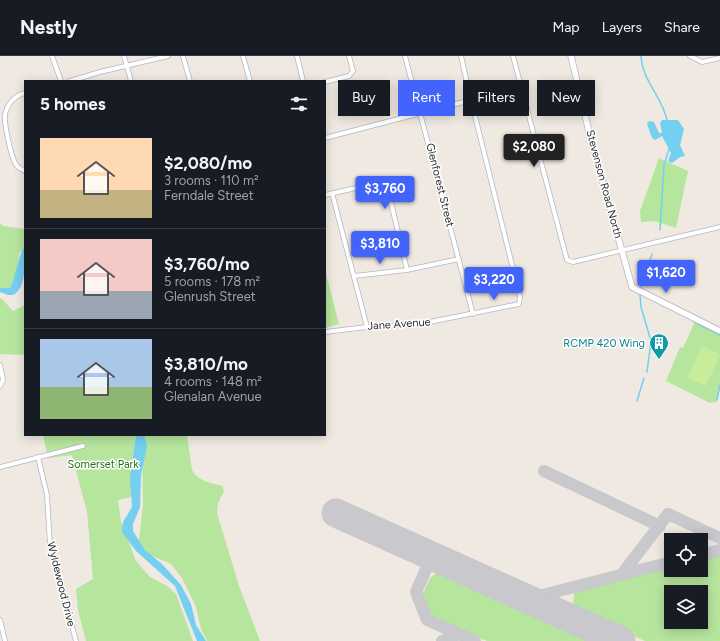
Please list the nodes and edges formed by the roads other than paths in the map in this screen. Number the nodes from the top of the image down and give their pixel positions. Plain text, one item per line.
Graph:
1 (52, 56) edge
2 (124, 56) edge
3 (168, 56) edge
4 (184, 56) edge
5 (243, 56) edge
6 (297, 56) edge
7 (349, 56) edge
8 (406, 56) edge
9 (461, 56) edge
10 (513, 56) edge
11 (571, 56) edge
12 (690, 56) edge
13 (720, 58) edge
14 (127, 67) junction
15 (61, 80) edge
16 (73, 80) edge
17 (131, 80) edge
18 (190, 80) edge
19 (250, 80) edge
20 (304, 80) edge
21 (412, 80) edge
22 (466, 80) edge
23 (326, 82) edge
24 (24, 93) edge
25 (409, 116) edge
26 (422, 116) edge
27 (475, 116) edge
28 (326, 138) edge
29 (24, 170) edge
30 (332, 192) junction
31 (326, 195) edge
32 (720, 227) edge
33 (622, 249) junction
34 (459, 259) junction
35 (407, 270) junction
36 (354, 276) junction
37 (473, 314) junction
38 (367, 326) junction
39 (720, 331) edge
40 (326, 332) edge
41 (0, 365) edge
42 (1, 384) edge
43 (83, 446) dead end
44 (38, 457) junction
45 (0, 466) edge
46 (0, 620) edge
47 (6, 641) edge
48 (76, 641) edge

1 - 15 street
2 - 14 street
3 - 14 street
4 - 18 street
5 - 19 street
6 - 20 street
7 - 23 street
8 - 21 street, Glenforest Street
9 - 22 street
10 - 33 street
11 - 33 street, Stevenson Road North
12 - 13 street
14 - 16 street
14 - 17 street
24 - 29 street
25 - 28 street
26 - 34 street, Glenforest Street
27 - 37 street, Jane Avenue
30 - 31 street
30 - 35 street
30 - 36 street
32 - 33 street
33 - 39 street, Stevenson Road North
34 - 35 street
34 - 37 street, Glenforest Street
35 - 36 street
36 - 38 street
37 - 38 street, Jane Avenue
38 - 40 street, Jane Avenue
41 - 42 street
43 - 44 street
44 - 45 street
44 - 48 street, Wyldewood Drive
46 - 47 street

